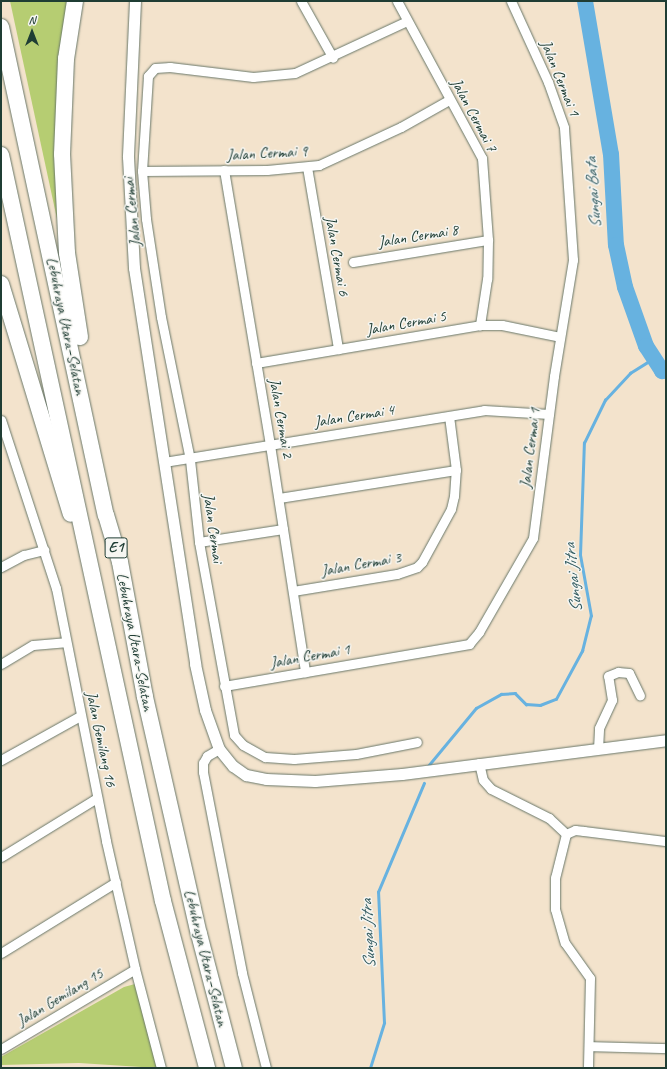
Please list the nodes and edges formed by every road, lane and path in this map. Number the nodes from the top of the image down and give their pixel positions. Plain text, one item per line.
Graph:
1 (75, 1) edge
2 (135, 1) edge
3 (301, 1) edge
4 (397, 1) edge
5 (511, 1) edge
6 (407, 21) junction
7 (1, 27) edge
8 (333, 58) junction
9 (449, 100) junction
10 (1, 155) edge
11 (307, 168) junction
12 (224, 170) junction
13 (142, 171) junction
14 (488, 240) junction
15 (353, 262) dead end
16 (1, 284) edge
17 (480, 325) junction
18 (560, 337) junction
19 (338, 349) junction
20 (256, 363) junction
21 (549, 414) junction
22 (449, 416) junction
23 (1, 420) edge
24 (270, 445) junction
25 (190, 460) junction
26 (164, 462) junction
27 (456, 470) junction
28 (279, 498) junction
29 (283, 529) junction
30 (198, 542) junction
31 (44, 550) junction
32 (89, 562) junction
33 (120, 562) junction
34 (1, 567) edge
35 (293, 591) junction
36 (65, 642) junction
37 (1, 664) edge
38 (305, 672) junction
39 (224, 686) junction
40 (640, 696) dead end
41 (80, 716) junction
42 (666, 740) edge
43 (417, 742) dead end
44 (218, 749) junction
45 (598, 749) junction
46 (1, 760) edge
47 (479, 763) junction
48 (97, 798) junction
49 (566, 834) junction
50 (666, 841) edge
51 (1, 857) edge
52 (116, 882) junction
53 (1, 952) edge
54 (135, 969) junction
55 (589, 1046) junction
56 (666, 1048) edge
57 (1, 1049) edge
58 (161, 1068) edge
59 (207, 1068) edge
60 (234, 1068) edge
61 (266, 1068) edge
62 (588, 1068) edge

1 - 33 highway
2 - 26 street
3 - 8 street
4 - 6 street, Jalan Cermai 7
5 - 18 street, Jalan Cermai 1
6 - 8 street
6 - 9 street, Jalan Cermai 7
7 - 33 highway, Lebuhraya Utara–Selatan / E1
8 - 13 street, Jalan Cermai
9 - 11 street, Jalan Cermai 9
9 - 14 street, Jalan Cermai 7
10 - 32 highway, Lebuhraya Utara–Selatan / E1
11 - 12 street, Jalan Cermai 9
11 - 19 street, Jalan Cermai 6
12 - 13 street, Jalan Cermai 9
12 - 20 street, Jalan Cermai 2
13 - 25 street, Jalan Cermai
14 - 15 street, Jalan Cermai 8
14 - 17 street, Jalan Cermai 7
16 - 32 highway
17 - 18 street, Jalan Cermai 5
17 - 19 street, Jalan Cermai 5
18 - 21 street, Jalan Cermai 1
19 - 20 street, Jalan Cermai 5
20 - 24 street, Jalan Cermai 2
21 - 22 street, Jalan Cermai 4
21 - 38 street, Jalan Cermai 1
22 - 24 street, Jalan Cermai 4
22 - 27 street, Jalan Cermai 3
23 - 31 street, Jalan Gemilang 16
24 - 25 street, Jalan Cermai 4
24 - 28 street, Jalan Cermai 2
25 - 26 street, Jalan Cermai 4
25 - 30 street, Jalan Cermai
26 - 44 street
27 - 28 street
27 - 35 street, Jalan Cermai 3
28 - 29 street, Jalan Cermai 2
29 - 30 street
29 - 35 street, Jalan Cermai 2
30 - 39 street, Jalan Cermai
31 - 34 street
31 - 36 street, Jalan Gemilang 16
32 - 59 highway, Lebuhraya Utara–Selatan / E1
33 - 60 highway, Lebuhraya Utara–Selatan / E1
35 - 38 street, Jalan Cermai 2
36 - 37 street
36 - 41 street, Jalan Gemilang 16
38 - 39 street, Jalan Cermai 1
39 - 43 street, Jalan Cermai
40 - 45 street
41 - 46 street
41 - 48 street, Jalan Gemilang 16
42 - 45 street
44 - 47 street
44 - 61 street
45 - 47 street
47 - 49 street
48 - 51 street
48 - 52 street, Jalan Gemilang 16
49 - 50 street
49 - 55 street
52 - 53 street
52 - 54 street, Jalan Gemilang 16
54 - 57 street, Jalan Gemilang 15
54 - 58 street, Jalan Gemilang 16
55 - 56 street
55 - 62 street

